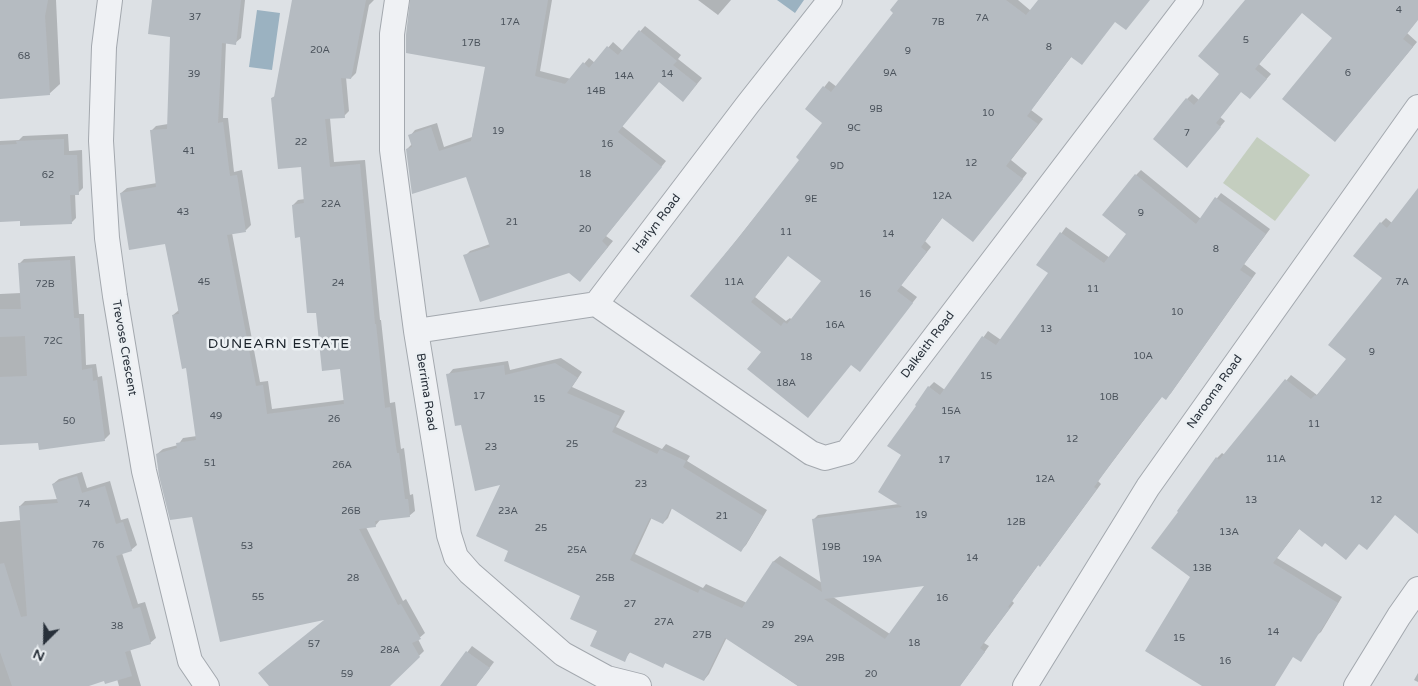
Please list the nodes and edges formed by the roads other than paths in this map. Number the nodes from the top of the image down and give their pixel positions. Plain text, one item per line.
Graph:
1 (110, 0) edge
2 (397, 0) edge
3 (830, 0) edge
4 (1191, 0) edge
5 (1418, 107) edge
6 (596, 304) junction
7 (416, 331) junction
8 (1418, 588) edge
9 (207, 686) edge
10 (638, 686) edge
11 (1025, 686) edge
12 (1356, 686) edge

1 - 9 street, Trevose Crescent
2 - 7 street, Berrima Road
3 - 6 street, Harlyn Road
4 - 6 street, Dalkeith Road
5 - 11 street, Narooma Road
6 - 7 street
7 - 10 street, Berrima Road
8 - 12 street

